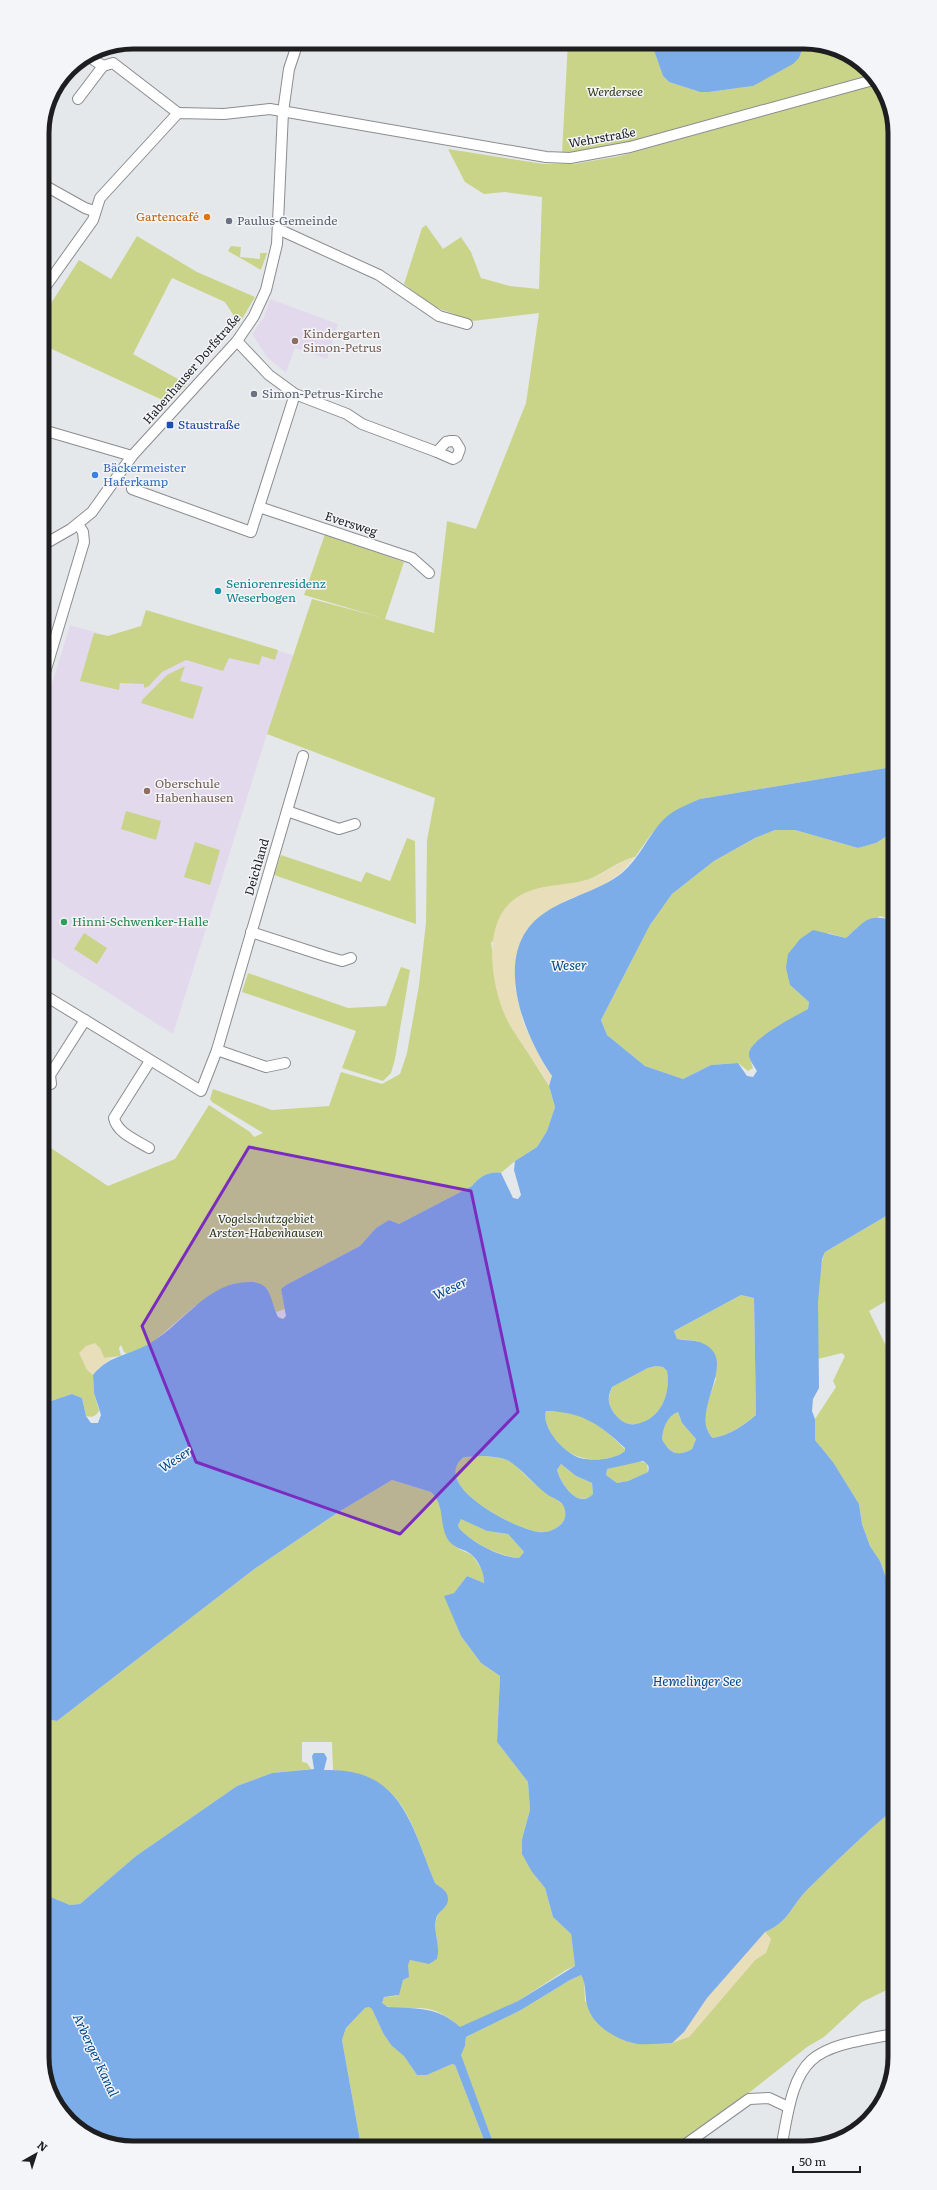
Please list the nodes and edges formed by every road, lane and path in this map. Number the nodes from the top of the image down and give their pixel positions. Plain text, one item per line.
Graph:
1 (296, 49) edge
2 (93, 59) edge
3 (103, 66) junction
4 (870, 81) edge
5 (78, 99) dead end
6 (283, 112) junction
7 (178, 113) junction
8 (49, 188) edge
9 (94, 211) junction
10 (278, 229) junction
11 (49, 282) edge
12 (467, 324) dead end
13 (237, 341) junction
14 (295, 394) junction
15 (49, 432) edge
16 (438, 452) dead end
17 (132, 456) junction
18 (132, 489) dead end
19 (259, 507) junction
20 (78, 524) junction
21 (49, 541) edge
22 (429, 573) dead end
23 (49, 662) edge
24 (303, 756) dead end
25 (287, 811) junction
26 (355, 824) dead end
27 (251, 932) junction
28 (351, 958) dead end
29 (49, 998) edge
30 (85, 1020) junction
31 (217, 1050) junction
32 (150, 1061) junction
33 (285, 1063) dead end
34 (51, 1084) dead end
35 (149, 1148) dead end
36 (888, 2035) edge
37 (788, 2107) junction
38 (690, 2141) edge
39 (782, 2141) edge

1 - 6 street, Habenhauser Dorfstraße
2 - 3 street
3 - 5 street
3 - 7 street
4 - 6 street, Wehrstraße
6 - 7 street, Wehrstraße
6 - 10 street, Habenhauser Dorfstraße
7 - 9 street
8 - 9 street
9 - 11 street
10 - 12 street
10 - 13 street, Habenhauser Dorfstraße
13 - 14 street
13 - 17 street, Habenhauser Dorfstraße
14 - 16 street
14 - 19 street
15 - 17 street
17 - 20 street, Habenhauser Dorfstraße
18 - 19 street
19 - 22 street, Eversweg
20 - 21 street, Habenhauser Dorfstraße
20 - 23 street
24 - 25 street, Deichland
25 - 26 street
25 - 27 street, Deichland
27 - 28 street
27 - 31 street, Deichland
29 - 30 street, Deichland
30 - 32 street, Deichland
30 - 34 street
31 - 32 street, Deichland
31 - 33 street
32 - 35 street
36 - 37 street
37 - 38 street
37 - 39 street

